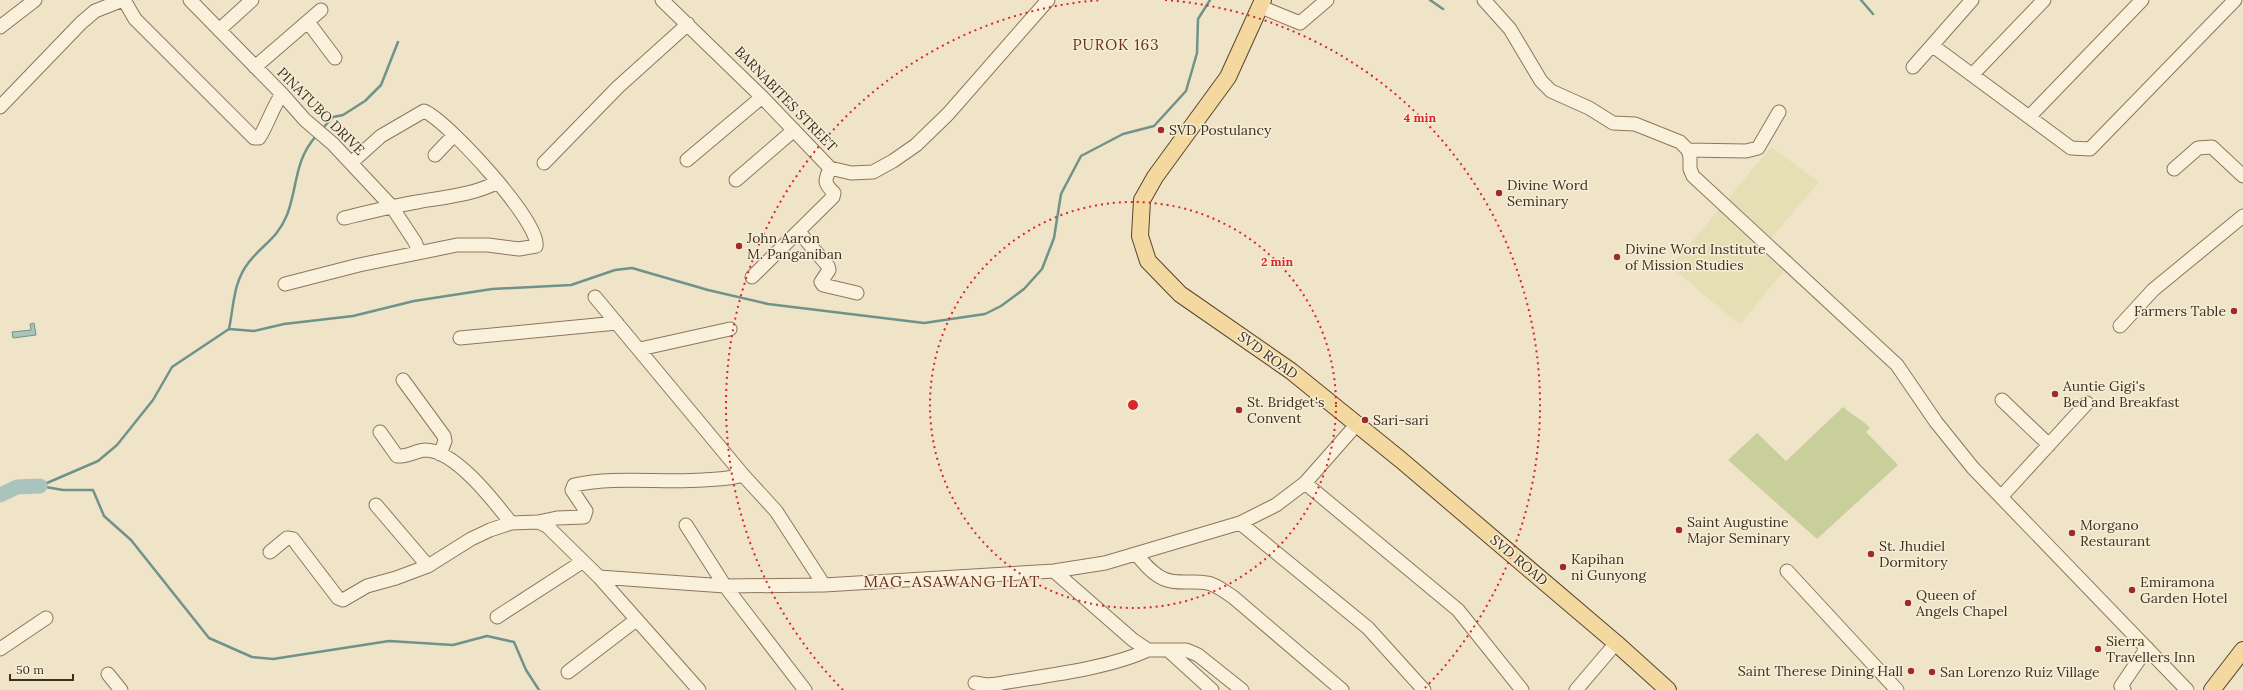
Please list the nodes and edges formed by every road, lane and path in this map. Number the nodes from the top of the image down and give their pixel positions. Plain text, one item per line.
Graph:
1 (35, 0) edge
2 (123, 0) edge
3 (190, 0) edge
4 (252, 0) edge
5 (662, 0) edge
6 (1048, 0) edge
7 (1327, 0) edge
8 (1484, 0) edge
9 (1972, 0) edge
10 (2044, 0) edge
11 (2142, 0) edge
12 (2235, 0) edge
13 (1262, 3) edge
14 (320, 10) dead end
15 (308, 22) junction
16 (688, 24) junction
17 (0, 27) edge
18 (219, 30) junction
19 (1932, 46) junction
20 (335, 58) dead end
21 (256, 67) junction
22 (1913, 67) dead end
23 (1972, 75) junction
24 (282, 94) junction
25 (762, 96) junction
26 (0, 107) edge
27 (1779, 112) dead end
28 (2029, 117) junction
29 (794, 130) junction
30 (454, 134) junction
31 (1688, 150) junction
32 (435, 155) dead end
33 (687, 160) dead end
34 (351, 163) junction
35 (544, 163) dead end
36 (830, 168) junction
37 (2174, 169) dead end
38 (2243, 176) edge
39 (736, 180) dead end
40 (498, 182) junction
41 (392, 207) junction
42 (2243, 216) edge
43 (344, 218) dead end
44 (799, 232) junction
45 (419, 252) junction
46 (752, 277) dead end
47 (285, 284) dead end
48 (856, 293) dead end
49 (595, 297) dead end
50 (617, 322) junction
51 (2120, 326) dead end
52 (730, 329) dead end
53 (460, 338) dead end
54 (640, 349) junction
55 (402, 380) dead end
56 (2002, 400) dead end
57 (2087, 403) dead end
58 (1357, 424) junction
59 (380, 432) dead end
60 (2049, 445) junction
61 (440, 454) junction
62 (743, 475) junction
63 (1305, 483) junction
64 (2001, 497) junction
65 (376, 505) dead end
66 (538, 522) junction
67 (511, 523) junction
68 (1240, 523) junction
69 (686, 525) dead end
70 (270, 552) dead end
71 (1136, 554) junction
72 (582, 562) junction
73 (428, 566) junction
74 (1054, 571) junction
75 (1787, 571) dead end
76 (599, 577) junction
77 (824, 585) junction
78 (725, 586) junction
79 (497, 617) dead end
80 (46, 618) dead end
81 (636, 620) junction
82 (1616, 643) junction
83 (2147, 648) junction
84 (0, 649) edge
85 (1148, 650) junction
86 (2243, 650) edge
87 (1169, 651) junction
88 (568, 672) dead end
89 (108, 674) dead end
90 (975, 683) dead end
91 (121, 690) edge
92 (699, 690) edge
93 (805, 690) edge
94 (1212, 690) edge
95 (1242, 690) edge
96 (1342, 690) edge
97 (1424, 690) edge
98 (1522, 690) edge
99 (1576, 690) edge
100 (1668, 690) edge
101 (1897, 690) edge
102 (2124, 690) edge
103 (2187, 690) edge
104 (2212, 690) edge

1 - 17 street
2 - 24 street
2 - 26 street
3 - 18 street, PINATUBO DRIVE
4 - 18 street
5 - 16 street, BARNABITES STREET
6 - 36 street, BARNABITES STREET
7 - 13 street
8 - 31 street
9 - 19 street
10 - 23 street
11 - 28 street
12 - 28 street
13 - 58 main road, SVD ROAD
14 - 15 street
15 - 20 street
15 - 21 street
16 - 25 street, BARNABITES STREET
16 - 35 street
18 - 21 street, PINATUBO DRIVE
19 - 22 street
19 - 23 street
21 - 24 street, PINATUBO DRIVE
23 - 28 street
24 - 34 street, PINATUBO DRIVE
25 - 29 street, BARNABITES STREET
25 - 33 street
27 - 31 street
29 - 36 street, BARNABITES STREET
29 - 39 street
30 - 32 street
30 - 34 street
30 - 40 street
31 - 64 street
34 - 41 street, PINATUBO DRIVE
36 - 44 street
37 - 38 street
40 - 41 street
40 - 45 street
41 - 43 street
41 - 45 street, PINATUBO DRIVE
42 - 51 street
44 - 46 street
44 - 48 street
45 - 47 street
49 - 50 street
50 - 53 street
50 - 54 street
52 - 54 street
54 - 62 street
55 - 61 street
56 - 60 street
57 - 60 street
58 - 63 street
58 - 82 main road, SVD ROAD
59 - 61 street
60 - 64 street
61 - 67 street
62 - 66 street
62 - 77 street
63 - 68 street
63 - 98 street
64 - 83 street
65 - 73 street
66 - 67 street
66 - 72 street
67 - 73 street
68 - 71 street
68 - 97 street
69 - 78 street
70 - 73 street
71 - 74 street
71 - 96 street
72 - 76 street
72 - 79 street
74 - 77 street
74 - 85 street
75 - 101 street
76 - 78 street
76 - 81 street
77 - 78 street
78 - 93 street
80 - 84 street
81 - 88 street
81 - 92 street
82 - 99 street
82 - 100 main road, SVD ROAD
83 - 102 street
83 - 103 street
85 - 87 street
85 - 90 street
86 - 104 main road
87 - 94 street
87 - 95 street
89 - 91 street

